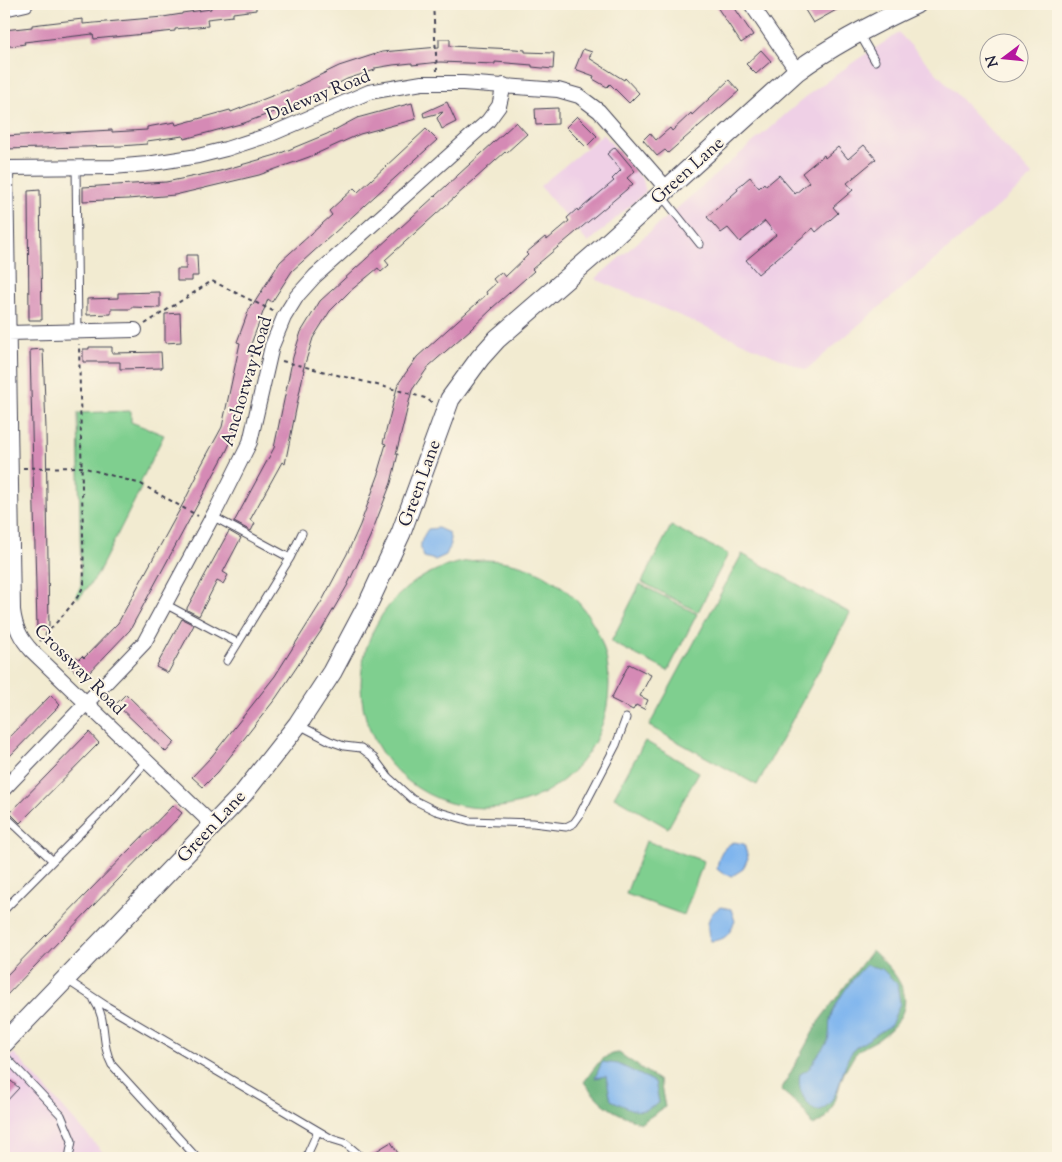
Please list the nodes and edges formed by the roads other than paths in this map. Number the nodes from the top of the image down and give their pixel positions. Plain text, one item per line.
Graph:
1 (26, 4) edge
2 (751, 4) edge
3 (916, 4) edge
4 (4, 9) edge
5 (859, 32) junction
6 (875, 61) dead end
7 (797, 71) junction
8 (504, 85) junction
9 (5, 168) edge
10 (76, 168) junction
11 (664, 192) junction
12 (700, 244) dead end
13 (135, 330) road end
14 (78, 332) junction
15 (8, 333) junction
16 (210, 519) junction
17 (302, 534) dead end
18 (290, 558) junction
19 (165, 604) junction
20 (238, 643) junction
21 (227, 661) dead end
22 (87, 704) junction
23 (626, 718) dead end
24 (298, 724) junction
25 (147, 761) junction
26 (4, 789) edge
27 (4, 815) edge
28 (213, 825) junction
29 (52, 860) junction
30 (4, 910) edge
31 (66, 979) junction
32 (91, 997) junction
33 (4, 1043) edge
34 (4, 1055) edge
35 (318, 1131) junction
36 (358, 1154) dead end
37 (69, 1158) edge
38 (197, 1158) edge
39 (308, 1158) edge

1 - 4 street
2 - 7 street
3 - 5 street, Green Lane
5 - 6 lane
5 - 7 street, Green Lane
7 - 11 street, Green Lane
8 - 10 street, Daleway Road
8 - 11 street, Daleway Road
8 - 16 street, Anchorway Road
9 - 10 street, Daleway Road
9 - 15 street, Crossway Road
10 - 14 lane
11 - 12 lane
11 - 24 street, Green Lane
13 - 14 street
14 - 15 street
15 - 22 street, Crossway Road
16 - 18 lane
16 - 19 street, Anchorway Road
17 - 18 lane
18 - 20 lane
19 - 20 lane
19 - 22 street, Anchorway Road
20 - 21 lane
22 - 25 street, Crossway Road
22 - 26 street, Anchorway Road
23 - 24 lane
24 - 28 street, Green Lane
25 - 28 street, Crossway Road
25 - 29 lane
27 - 29 lane
28 - 31 street, Green Lane
29 - 30 lane
31 - 32 lane
31 - 33 street, Green Lane
32 - 35 lane
32 - 38 lane
34 - 37 lane
35 - 36 lane
35 - 39 lane

